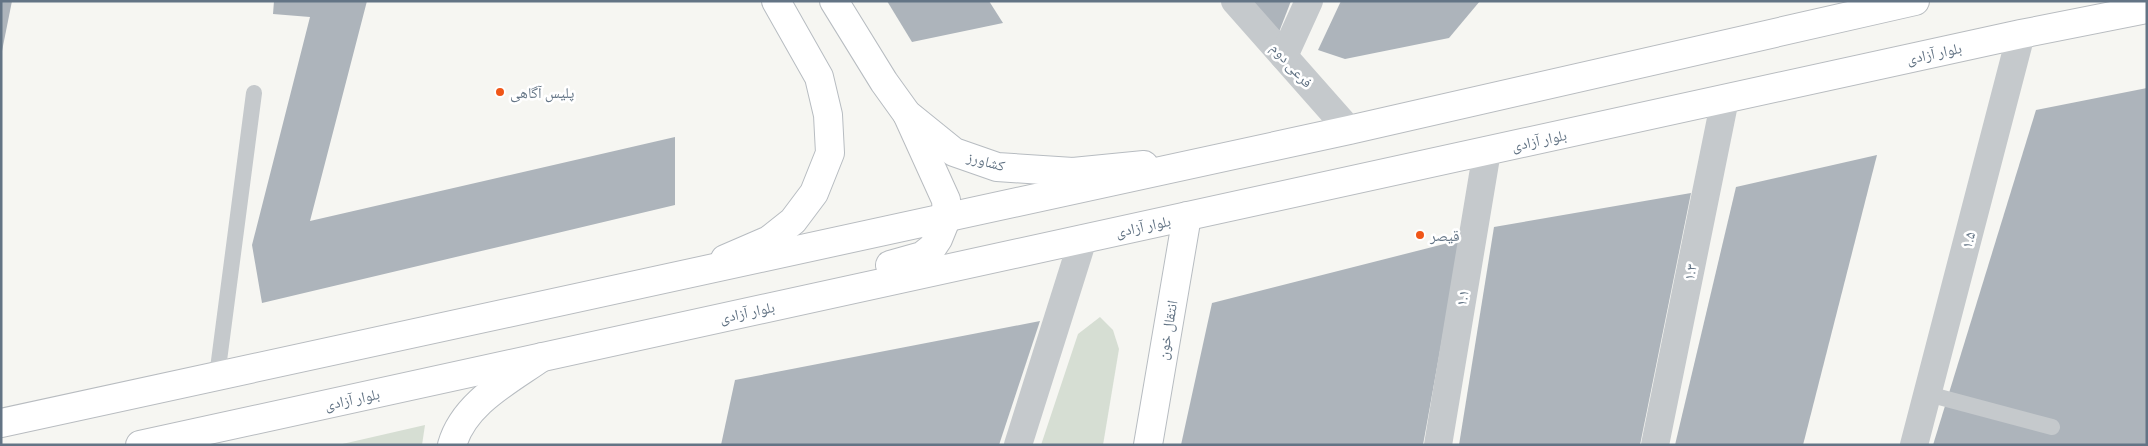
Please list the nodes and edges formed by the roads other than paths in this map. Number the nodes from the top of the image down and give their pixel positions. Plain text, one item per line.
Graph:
1 (834, 1) edge
2 (1235, 1) edge
3 (1309, 1) edge
4 (1915, 1) edge
5 (785, 5) edge
6 (2147, 10) edge
7 (2021, 34) junction
8 (1284, 56) junction
9 (254, 93) dead end
10 (1725, 99) junction
11 (907, 114) junction
12 (1349, 130) junction
13 (1487, 151) junction
14 (1213, 159) junction
15 (1187, 216) junction
16 (947, 217) junction
17 (1083, 239) junction
18 (693, 273) junction
19 (801, 300) junction
20 (542, 357) junction
21 (217, 376) junction
22 (1928, 394) junction
23 (1, 423) edge
24 (2052, 427) dead end
25 (140, 445) edge
26 (452, 445) edge
27 (1018, 445) edge
28 (1148, 445) edge
29 (1438, 445) edge
30 (1655, 445) edge
31 (1914, 445) edge

1 - 11 main road, کشاورز
2 - 8 street, فرعی دوم
3 - 8 street
4 - 12 main road
5 - 18 main road
6 - 7 main road, بلوار آزادی
7 - 10 main road, بلوار آزادی
7 - 22 street, ۱.۵
8 - 12 street, فرعی دوم
9 - 21 lane
10 - 13 main road, بلوار آزادی
10 - 30 street, ۱.۳
11 - 14 main road, کشاورز
11 - 16 main road
12 - 14 main road
13 - 15 main road, بلوار آزادی
13 - 29 street, ۱.۱
14 - 16 main road
15 - 17 main road, بلوار آزادی
15 - 28 main road, انتقال خون
16 - 18 main road
16 - 19 main road
17 - 19 main road, بلوار آزادی
17 - 27 street
18 - 21 main road
19 - 20 main road, بلوار آزادی
20 - 25 main road, بلوار آزادی
20 - 26 main road
21 - 23 main road
22 - 24 lane
22 - 31 street, ۱.۵

